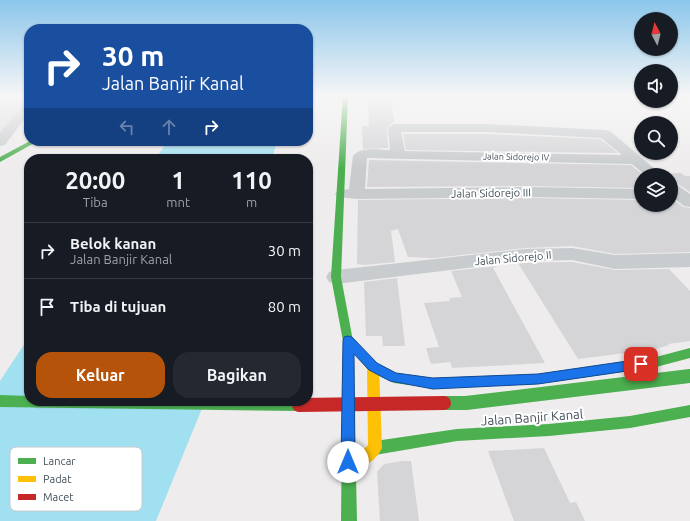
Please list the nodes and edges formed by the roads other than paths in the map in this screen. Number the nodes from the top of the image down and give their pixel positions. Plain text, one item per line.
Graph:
1 (19, 119) edge
2 (347, 119) edge
3 (0, 142) edge
4 (26, 146) edge
5 (398, 154) junction
6 (634, 159) edge
7 (0, 160) edge
8 (634, 160) edge
9 (635, 160) edge
10 (645, 168) edge
11 (349, 194) junction
12 (634, 194) edge
13 (690, 260) edge
14 (336, 277) junction
15 (348, 341) junction
16 (690, 353) edge
17 (373, 367) junction
18 (690, 376) edge
19 (0, 401) edge
20 (24, 401) edge
21 (313, 405) edge
22 (690, 411) edge
23 (375, 448) junction
24 (348, 477) junction
25 (349, 521) edge

1 - 3 street
2 - 11 street
4 - 7 street
5 - 6 street
5 - 8 street, Jalan Sidorejo IV
5 - 11 street, Jalan Sidorejo IV
9 - 10 street
11 - 12 street, Jalan Sidorejo III
11 - 14 street
13 - 14 street, Jalan Sidorejo II
14 - 15 street
15 - 17 street
15 - 24 street
16 - 17 street
17 - 23 street
18 - 21 street, bridge
19 - 20 street, bridge
22 - 23 street, Jalan Banjir Kanal
23 - 24 street
24 - 25 street

